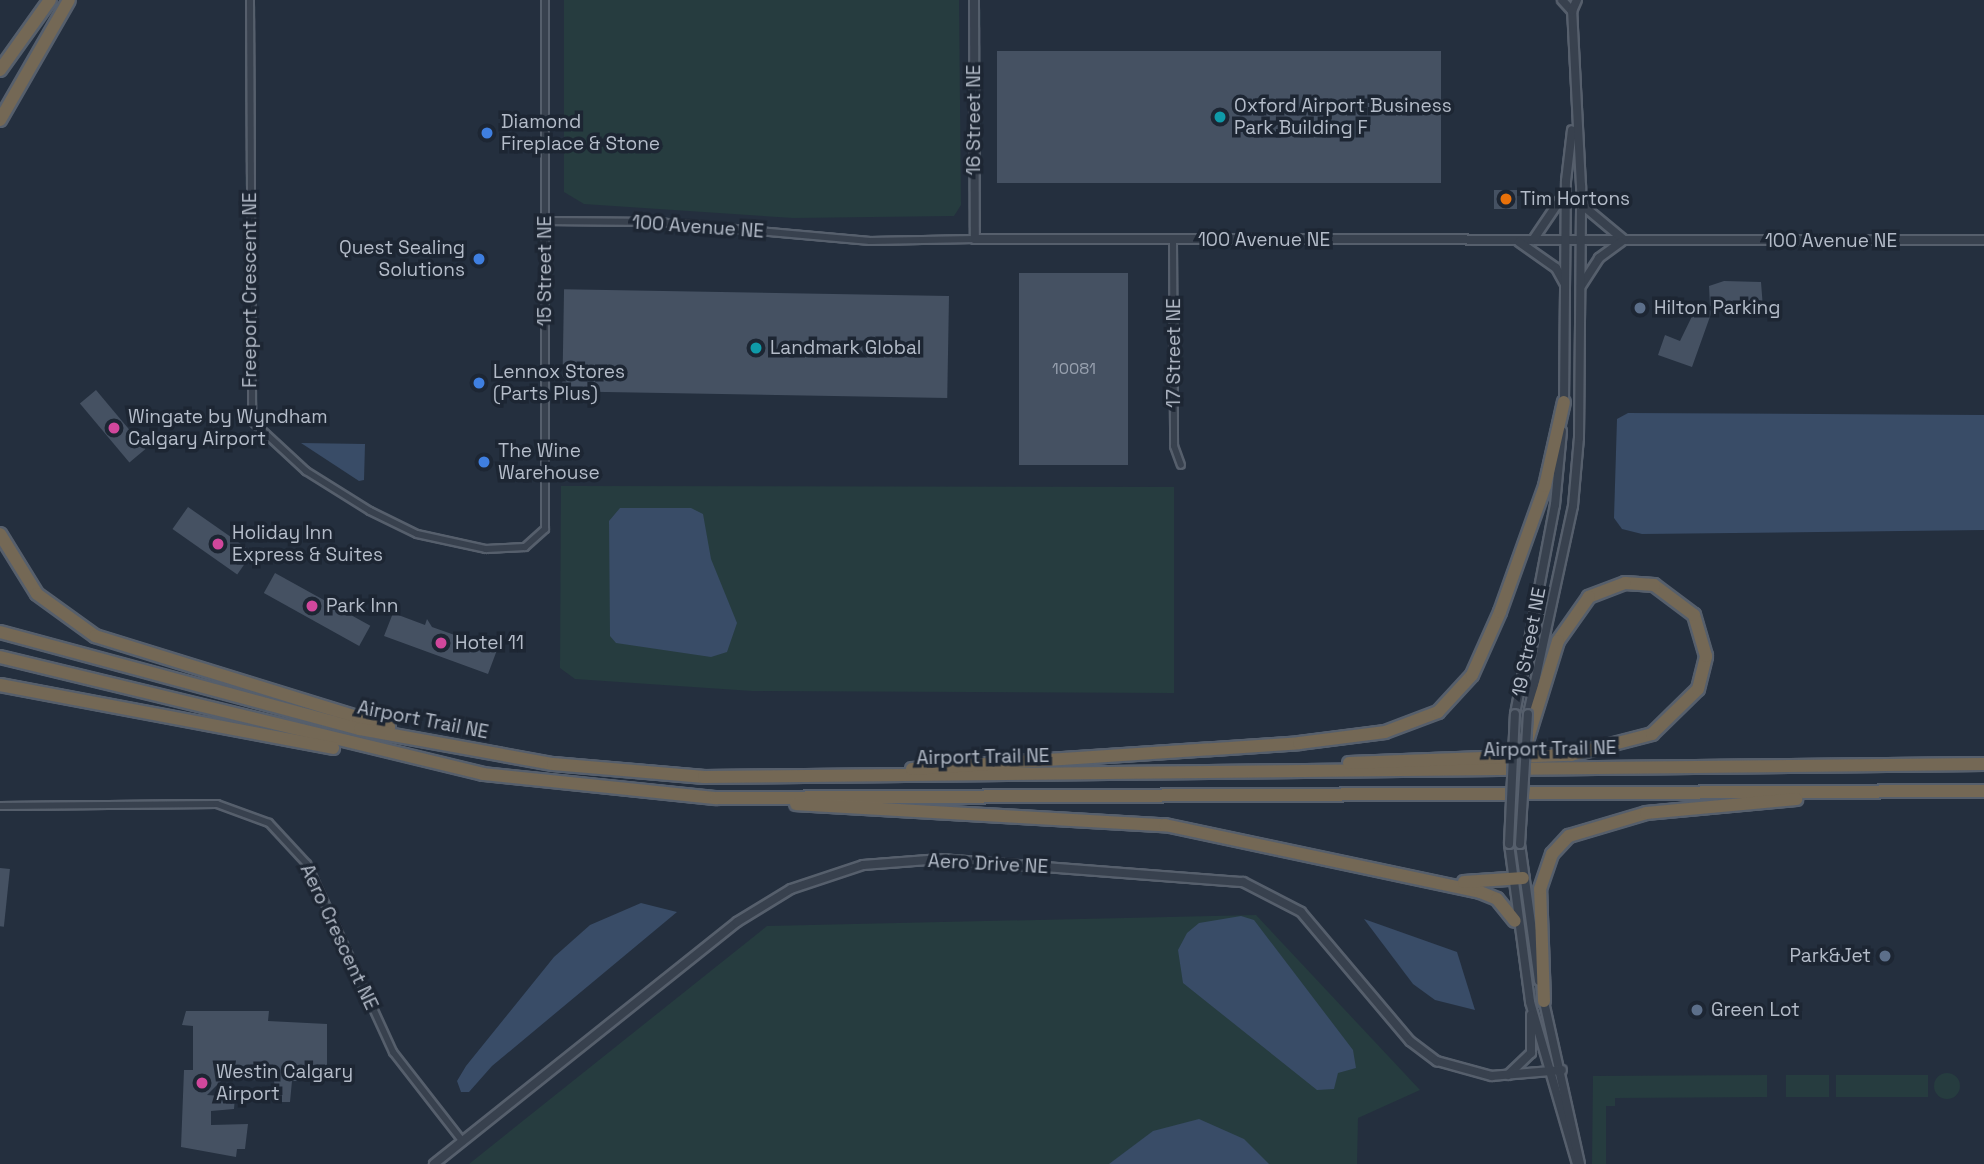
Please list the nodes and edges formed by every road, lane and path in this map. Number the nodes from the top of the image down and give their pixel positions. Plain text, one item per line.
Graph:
1 (50, 0) edge
2 (69, 0) edge
3 (250, 0) edge
4 (545, 0) edge
5 (974, 0) edge
6 (1562, 0) edge
7 (1577, 0) edge
8 (1572, 11) junction
9 (0, 70) edge
10 (1574, 113) junction
11 (0, 120) edge
12 (1566, 191) junction
13 (1581, 203) junction
14 (545, 221) junction
15 (975, 239) junction
16 (1173, 240) junction
17 (1533, 240) junction
18 (1565, 240) junction
19 (1580, 240) junction
20 (1624, 240) junction
21 (1984, 240) edge
22 (1516, 241) junction
23 (1566, 284) junction
24 (1581, 286) junction
25 (1564, 402) junction
26 (1181, 465) dead end
27 (0, 534) edge
28 (539, 540) joint
29 (0, 632) edge
30 (0, 657) edge
31 (0, 685) edge
32 (1532, 714) junction
33 (1523, 752) joint
34 (1984, 762) edge
35 (553, 764) junction
36 (1282, 771) junction
37 (483, 774) junction
38 (748, 780) junction
39 (1873, 791) junction
40 (1984, 791) edge
41 (716, 798) junction
42 (0, 806) edge
43 (1517, 878) junction
44 (1435, 882) junction
45 (1515, 921) junction
46 (1544, 1001) junction
47 (1530, 1002) junction
48 (1562, 1070) junction
49 (1550, 1073) junction
50 (1505, 1077) junction
51 (463, 1142) junction
52 (434, 1164) edge
53 (1578, 1164) edge

1 - 9 highway
2 - 11 highway
3 - 28 street, Freeport Crescent NE
4 - 14 street, 15 Street NE
5 - 15 street, 16 Street NE
6 - 8 street
7 - 8 street, 19 Street NE
8 - 10 street, 19 Street NE
10 - 12 street, 19 Street NE
10 - 13 street, 19 Street NE
12 - 17 street
12 - 18 street, 19 Street NE
13 - 19 street, 19 Street NE
13 - 20 street
14 - 15 street, 100 Avenue NE
14 - 28 street, 15 Street NE
15 - 16 street, 100 Avenue NE
16 - 22 street, 100 Avenue NE
16 - 26 street, 17 Street NE
17 - 18 street, 100 Avenue NE
17 - 22 street, 100 Avenue NE
18 - 19 street, 100 Avenue NE
18 - 23 street, 19 Street NE
19 - 20 street, 100 Avenue NE
19 - 24 street, 19 Street NE
20 - 21 street, 100 Avenue NE
20 - 24 street
22 - 23 street
23 - 25 street, 19 Street NE
24 - 32 street, 19 Street NE
25 - 38 highway
25 - 43 street, 19 Street NE, bridge
27 - 35 highway
29 - 35 highway, Airport Trail NE
30 - 37 highway, Airport Trail NE
31 - 37 highway
32 - 33 highway, bridge
32 - 36 highway
33 - 43 street, 19 Street NE, bridge
34 - 36 highway, Airport Trail NE
35 - 38 highway, Airport Trail NE
36 - 38 highway, Airport Trail NE
37 - 41 highway, Airport Trail NE
39 - 40 highway, Airport Trail NE
39 - 41 highway, Airport Trail NE
39 - 46 highway
41 - 44 highway
42 - 51 street, Aero Crescent NE
43 - 44 highway
43 - 45 street, 19 Street NE
43 - 46 street, 19 Street NE
44 - 45 highway
45 - 47 street, 19 Street NE
46 - 48 street, 19 Street NE
47 - 49 street, 19 Street NE
47 - 50 street
48 - 49 street, Aero Drive NE
48 - 53 street, 19 Street NE
49 - 50 street, Aero Drive NE
49 - 53 street, 19 Street NE
50 - 51 street, Aero Drive NE
51 - 52 street, Aero Drive NE

